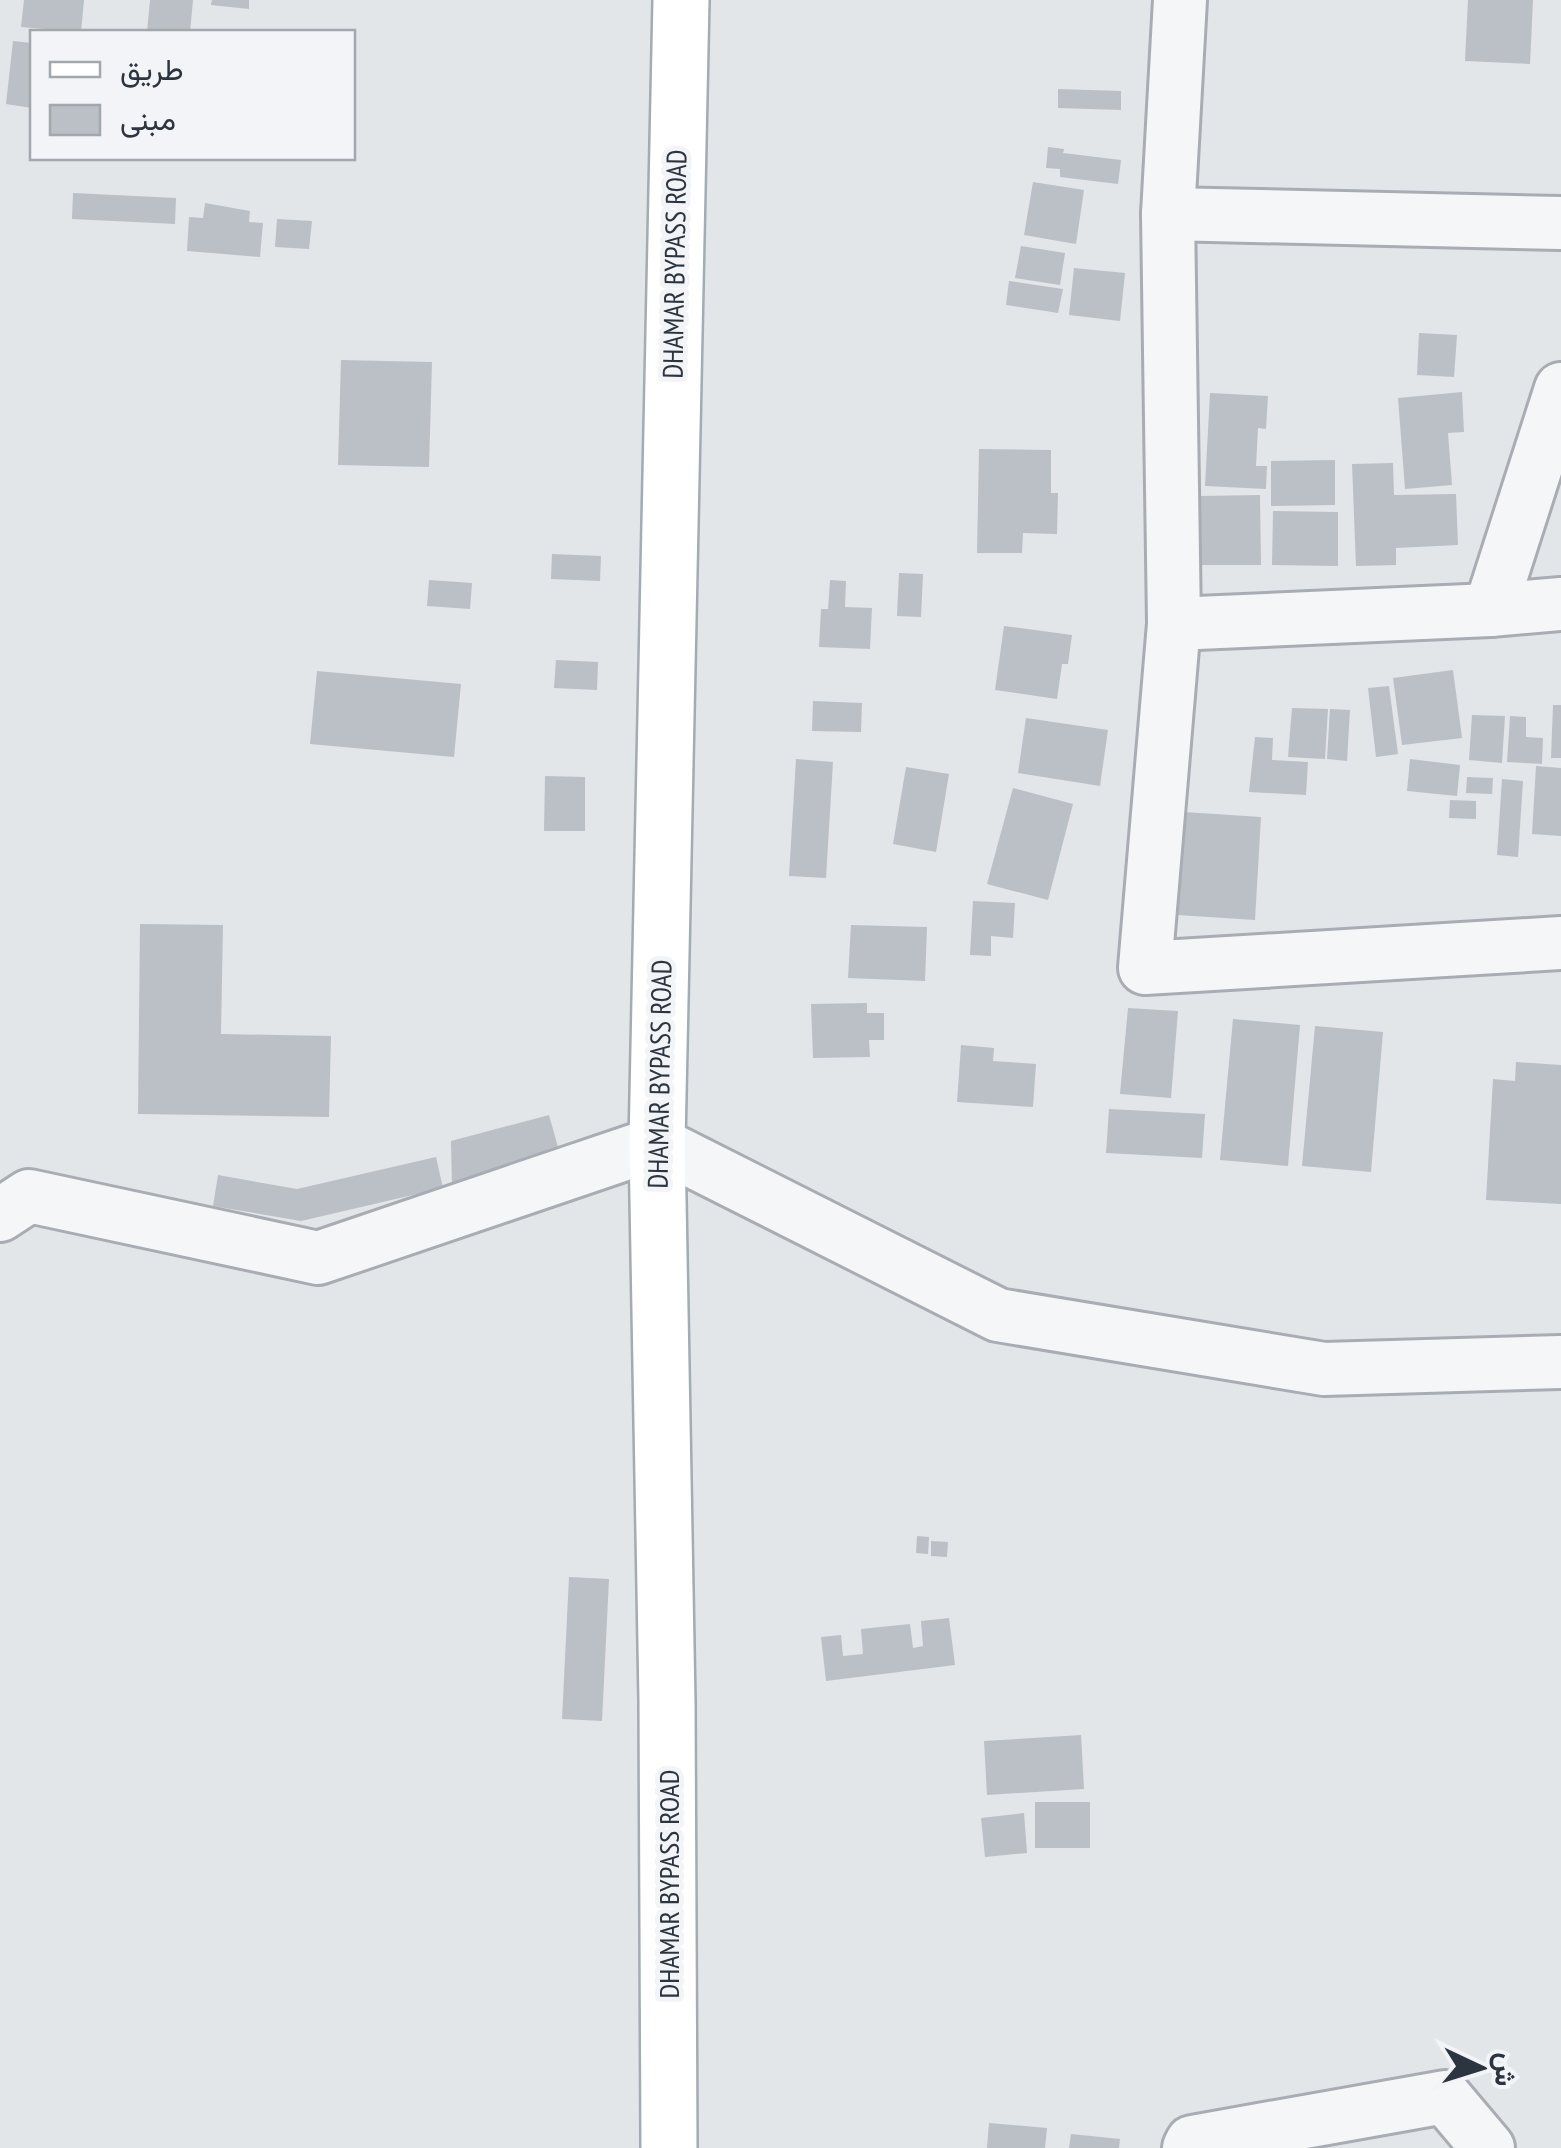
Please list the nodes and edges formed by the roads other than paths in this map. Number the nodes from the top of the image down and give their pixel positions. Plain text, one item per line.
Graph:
1 (681, 0) edge
2 (1180, 0) edge
3 (1168, 214) junction
4 (1561, 222) edge
5 (1561, 389) edge
6 (1561, 604) edge
7 (1490, 610) junction
8 (1174, 624) junction
9 (1561, 943) edge
10 (656, 1143) junction
11 (10, 1194) edge
12 (1561, 1362) edge
13 (668, 2148) edge
14 (1188, 2148) edge
15 (1488, 2148) edge

1 - 10 main road, DHAMAR BYPASS ROAD
2 - 3 street
3 - 4 street
3 - 8 street
5 - 7 street
6 - 7 street
7 - 8 street
8 - 9 street
10 - 11 street
10 - 12 street
10 - 13 main road, DHAMAR BYPASS ROAD
14 - 15 street

